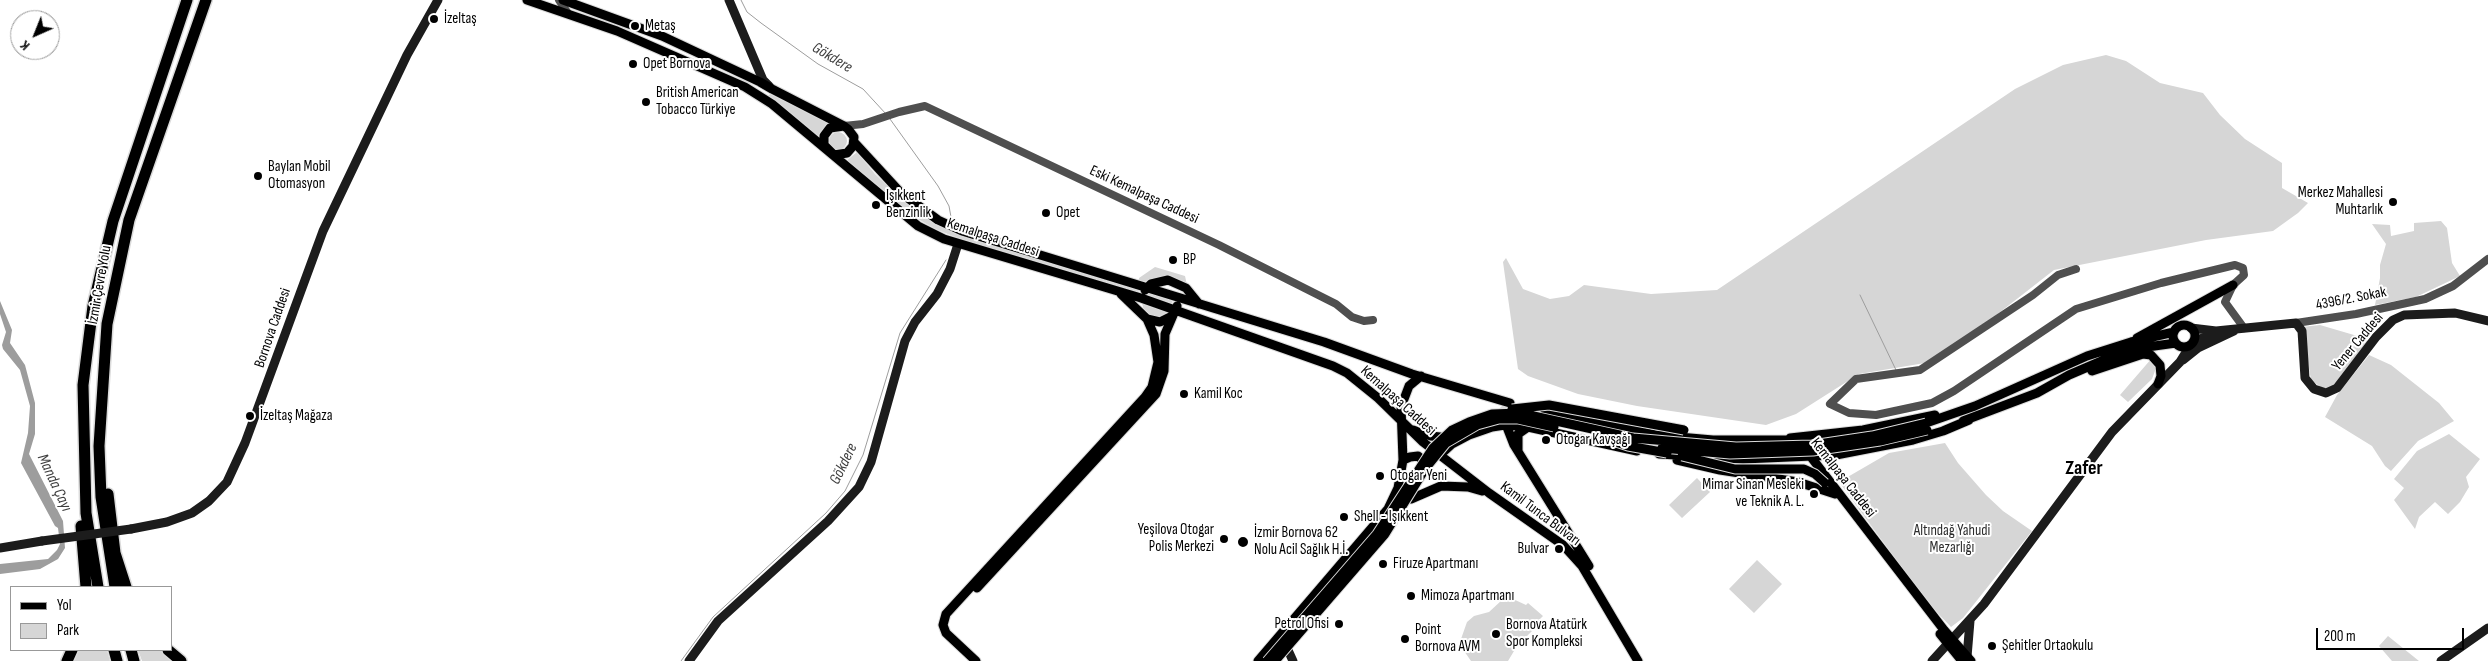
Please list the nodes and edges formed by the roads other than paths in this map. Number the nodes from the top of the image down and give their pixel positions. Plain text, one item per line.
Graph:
1 (188, 0) edge
2 (206, 0) edge
3 (527, 0) edge
4 (559, 0) edge
5 (563, 0) edge
6 (729, 0) edge
7 (437, 1) edge
8 (567, 12) junction
9 (749, 50) junction
10 (750, 78) junction
11 (738, 83) junction
12 (772, 89) junction
13 (862, 124) junction
14 (844, 126) junction
15 (854, 142) junction
16 (830, 152) junction
17 (958, 244) junction
18 (2488, 259) edge
19 (2076, 269) dead end
20 (2233, 285) junction
21 (1110, 288) junction
22 (1147, 288) junction
23 (2215, 295) junction
24 (1176, 297) junction
25 (1140, 298) junction
26 (2225, 302) junction
27 (1199, 305) junction
28 (1174, 313) junction
29 (1145, 316) junction
30 (1373, 320) dead end
31 (2488, 321) edge
32 (2296, 323) junction
33 (2191, 328) junction
34 (2244, 328) junction
35 (2216, 331) junction
36 (2174, 332) junction
37 (2131, 342) junction
38 (2176, 344) junction
39 (2191, 345) junction
40 (2180, 360) junction
41 (1421, 376) junction
42 (103, 378) junction
43 (83, 384) junction
44 (2158, 384) junction
45 (2037, 394) junction
46 (1484, 396) junction
47 (1510, 403) dead end
48 (1975, 406) junction
49 (1501, 407) tunnel mouth
50 (1545, 412) dead end
51 (1492, 414) junction
52 (1969, 420) junction
53 (1400, 422) junction
54 (1503, 424) junction
55 (1528, 426) junction
56 (1926, 427) junction
57 (1620, 428) junction
58 (1469, 435) junction
59 (1607, 439) junction
60 (1788, 439) junction
61 (1713, 440) junction
62 (1745, 440) junction
63 (1615, 448) junction
64 (1518, 450) junction
65 (1646, 453) junction
66 (1836, 455) junction
67 (1439, 456) junction
68 (1811, 457) junction
69 (1790, 458) junction
70 (1743, 459) junction
71 (1403, 460) junction
72 (1426, 475) junction
73 (1829, 485) junction
74 (1489, 494) junction
75 (1411, 499) junction
76 (0, 546) edge
77 (86, 586) edge
78 (98, 586) edge
79 (115, 586) edge
80 (126, 586) edge
81 (1970, 621) junction
82 (943, 625) junction
83 (2488, 628) edge
84 (1944, 630) junction
85 (1951, 643) junction
86 (1288, 650) junction
87 (169, 651) edge
88 (1967, 660) edge
89 (181, 661) edge
90 (689, 661) edge
91 (976, 661) edge
92 (1258, 661) edge
93 (1267, 661) edge
94 (1275, 661) edge
95 (1279, 661) edge
96 (1293, 661) edge
97 (1638, 661) edge
98 (1645, 661) edge
99 (1932, 661) edge
100 (2440, 661) edge

1 - 43 highway, İzmir Çevre Yolu
2 - 42 highway, İzmir Çevre Yolu
3 - 8 main road, Kemalpaşa Caddesi
4 - 8 street
5 - 10 main road
6 - 9 main road
7 - 76 main road, Bornova Caddesi, bridge
8 - 11 main road, Kemalpaşa Caddesi
9 - 10 main road
9 - 12 main road
10 - 11 main road
10 - 12 main road
11 - 16 main road, Kemalpaşa Caddesi
12 - 14 main road
13 - 14 street, Eski Kemalpaşa Caddesi
13 - 15 street
13 - 30 street, Eski Kemalpaşa Caddesi
14 - 15 main road
14 - 16 main road
15 - 16 main road
15 - 22 main road, Kemalpaşa Caddesi
16 - 17 main road, Kemalpaşa Caddesi
17 - 21 main road, Kemalpaşa Caddesi
17 - 90 main road
18 - 32 street, 4396/2. Sokak
19 - 20 street
20 - 23 main road
20 - 26 street
21 - 25 main road, Kemalpaşa Caddesi
21 - 29 main road
22 - 24 main road, Kemalpaşa Caddesi
22 - 25 main road
22 - 27 main road
23 - 26 street
23 - 37 main road
24 - 27 main road, Kemalpaşa Caddesi
24 - 28 main road
25 - 28 main road, Kemalpaşa Caddesi
25 - 29 main road
26 - 34 street
27 - 41 main road, Kemalpaşa Caddesi
28 - 29 main road
28 - 53 main road, Kemalpaşa Caddesi
28 - 82 main road
29 - 82 main road
31 - 32 main road, Yener Caddesi
32 - 34 main road
33 - 35 main road
33 - 36 main road
33 - 39 main road
34 - 35 main road
34 - 40 main road
35 - 39 main road
36 - 37 main road
36 - 38 main road
37 - 48 main road
38 - 39 main road
38 - 40 main road
38 - 45 main road
39 - 40 main road
40 - 44 main road
41 - 46 main road, Kemalpaşa Caddesi
41 - 53 main road
42 - 79 highway, İzmir Çevre Yolu
42 - 80 highway
43 - 77 highway
43 - 78 highway, İzmir Çevre Yolu
44 - 45 main road
44 - 81 main road
45 - 52 main road
46 - 47 main road, Kemalpaşa Caddesi
46 - 49 main road
48 - 56 main road
48 - 60 main road
50 - 57 main road, Kemalpaşa Caddesi
51 - 56 main road, bridge
51 - 61 main road, bridge
51 - 93 main road, bridge
52 - 56 main road
52 - 66 main road, Kemalpaşa Caddesi
53 - 58 main road
53 - 67 main road, Kemalpaşa Caddesi
53 - 71 main road
54 - 55 main road, Kemalpaşa Caddesi
54 - 58 main road, Kemalpaşa Caddesi
54 - 64 main road, Kamil Tunca Bulvarı
55 - 63 main road, Kemalpaşa Caddesi
55 - 64 main road
56 - 59 main road, bridge
57 - 61 main road, Kemalpaşa Caddesi
57 - 63 main road
58 - 67 main road
59 - 73 main road, bridge
59 - 94 main road, bridge
60 - 62 main road, Kemalpaşa Caddesi
60 - 68 main road, Kemalpaşa Caddesi
61 - 62 main road, Kemalpaşa Caddesi
62 - 70 main road
63 - 65 main road, Kemalpaşa Caddesi
64 - 98 main road, Kamil Tunca Bulvarı
65 - 70 main road, Kemalpaşa Caddesi
65 - 73 main road
66 - 68 main road, Kemalpaşa Caddesi
66 - 73 main road
67 - 72 main road
67 - 74 main road, Kamil Tunca Bulvarı
68 - 69 main road, Kemalpaşa Caddesi
68 - 73 main road, Kemalpaşa Caddesi
69 - 70 main road, Kemalpaşa Caddesi
69 - 73 main road
71 - 72 main road
71 - 92 main road
72 - 75 main road
73 - 84 main road, Kemalpaşa Caddesi
73 - 85 main road
74 - 75 main road
74 - 97 main road, Kamil Tunca Bulvarı
75 - 86 main road
81 - 84 main road
81 - 85 main road
81 - 88 main road
82 - 91 main road
83 - 100 main road
84 - 85 main road, Kemalpaşa Caddesi
85 - 88 main road, Kemalpaşa Caddesi
85 - 99 main road
85 - 99 main road
86 - 95 main road
86 - 96 main road
87 - 89 highway

